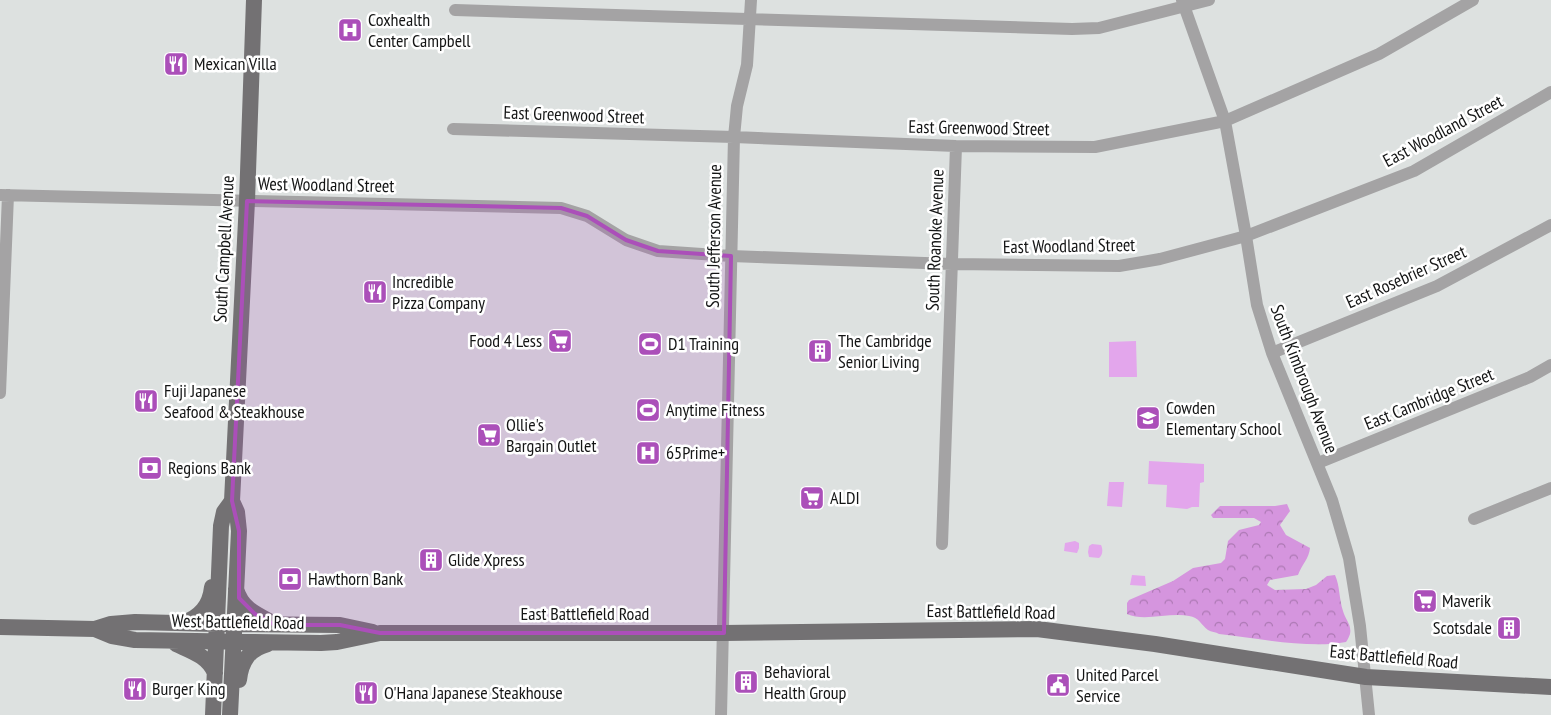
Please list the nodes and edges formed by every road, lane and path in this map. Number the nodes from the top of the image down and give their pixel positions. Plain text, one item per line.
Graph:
1 (254, 0) edge
2 (751, 0) edge
3 (1209, 0) edge
4 (1473, 0) edge
5 (1183, 4) edge
6 (455, 10) dead end
7 (750, 20) junction
8 (1551, 92) edge
9 (1225, 121) junction
10 (453, 129) dead end
11 (734, 137) junction
12 (956, 146) junction
13 (4, 195) edge
14 (247, 201) junction
15 (562, 208) joint
16 (1551, 225) edge
17 (1246, 236) junction
18 (731, 256) junction
19 (952, 264) junction
20 (1272, 353) junction
21 (1551, 365) edge
22 (0, 393) edge
23 (1318, 463) junction
24 (1551, 488) edge
25 (232, 501) junction
26 (1474, 519) dead end
27 (221, 536) junction
28 (942, 544) dead end
29 (236, 589) junction
30 (183, 623) junction
31 (217, 624) junction
32 (234, 624) junction
33 (275, 625) junction
34 (0, 628) edge
35 (95, 629) junction
36 (380, 633) junction
37 (724, 633) junction
38 (426, 634) joint
39 (169, 641) junction
40 (216, 643) junction
41 (234, 643) junction
42 (274, 643) junction
43 (215, 673) junction
44 (1366, 677) junction
45 (1551, 687) edge
46 (213, 715) edge
47 (230, 715) edge
48 (237, 715) edge
49 (721, 715) edge
50 (1369, 715) edge

1 - 14 main road, South Campbell Avenue
2 - 7 street, South Jefferson Avenue
3 - 5 street
4 - 9 street, East Greenwood Street
5 - 7 street
5 - 9 street, South Kimbrough Avenue
6 - 7 street
7 - 11 street, South Jefferson Avenue
8 - 17 street, East Woodland Street
9 - 12 street, East Greenwood Street
9 - 17 street, South Kimbrough Avenue
10 - 11 street, East Greenwood Street
11 - 12 street, East Greenwood Street
11 - 18 street, South Jefferson Avenue
12 - 19 street, South Roanoke Avenue
13 - 14 street, West Woodland Street
13 - 22 street
14 - 15 street, West Woodland Street
14 - 25 main road, South Campbell Avenue
15 - 18 street, East Woodland Street
16 - 20 street, East Rosebrier Street
17 - 19 street, East Woodland Street
17 - 20 street, South Kimbrough Avenue
18 - 19 street, East Woodland Street
18 - 37 street, South Jefferson Avenue
19 - 28 street, South Roanoke Avenue
20 - 23 street, South Kimbrough Avenue
21 - 23 street, East Cambridge Street
23 - 44 street, South Kimbrough Avenue
24 - 26 street
25 - 27 main road, South Campbell Avenue
25 - 29 main road, South Campbell Avenue
27 - 30 main road
27 - 31 main road, South Campbell Avenue
29 - 32 main road, South Campbell Avenue
29 - 33 main road
30 - 31 main road, West Battlefield Road
30 - 35 main road, West Battlefield Road
31 - 32 main road, West Battlefield Road
31 - 40 main road, South Campbell Avenue
32 - 33 main road, West Battlefield Road
32 - 41 main road, South Campbell Avenue
33 - 36 main road, West Battlefield Road
34 - 35 main road, West Battlefield Road
35 - 39 main road, West Battlefield Road
36 - 38 main road, West Battlefield Road
36 - 42 main road, West Battlefield Road
37 - 38 main road, East Battlefield Road
37 - 44 main road, East Battlefield Road
37 - 49 street, South Jefferson Avenue
39 - 40 main road, West Battlefield Road
39 - 43 main road
40 - 41 main road, West Battlefield Road
40 - 43 main road, South Campbell Avenue
41 - 42 main road, West Battlefield Road
41 - 47 main road, South Campbell Avenue
42 - 48 main road
43 - 46 main road, South Campbell Avenue
44 - 45 main road, East Battlefield Road
44 - 50 street, South Kimbrough Avenue

